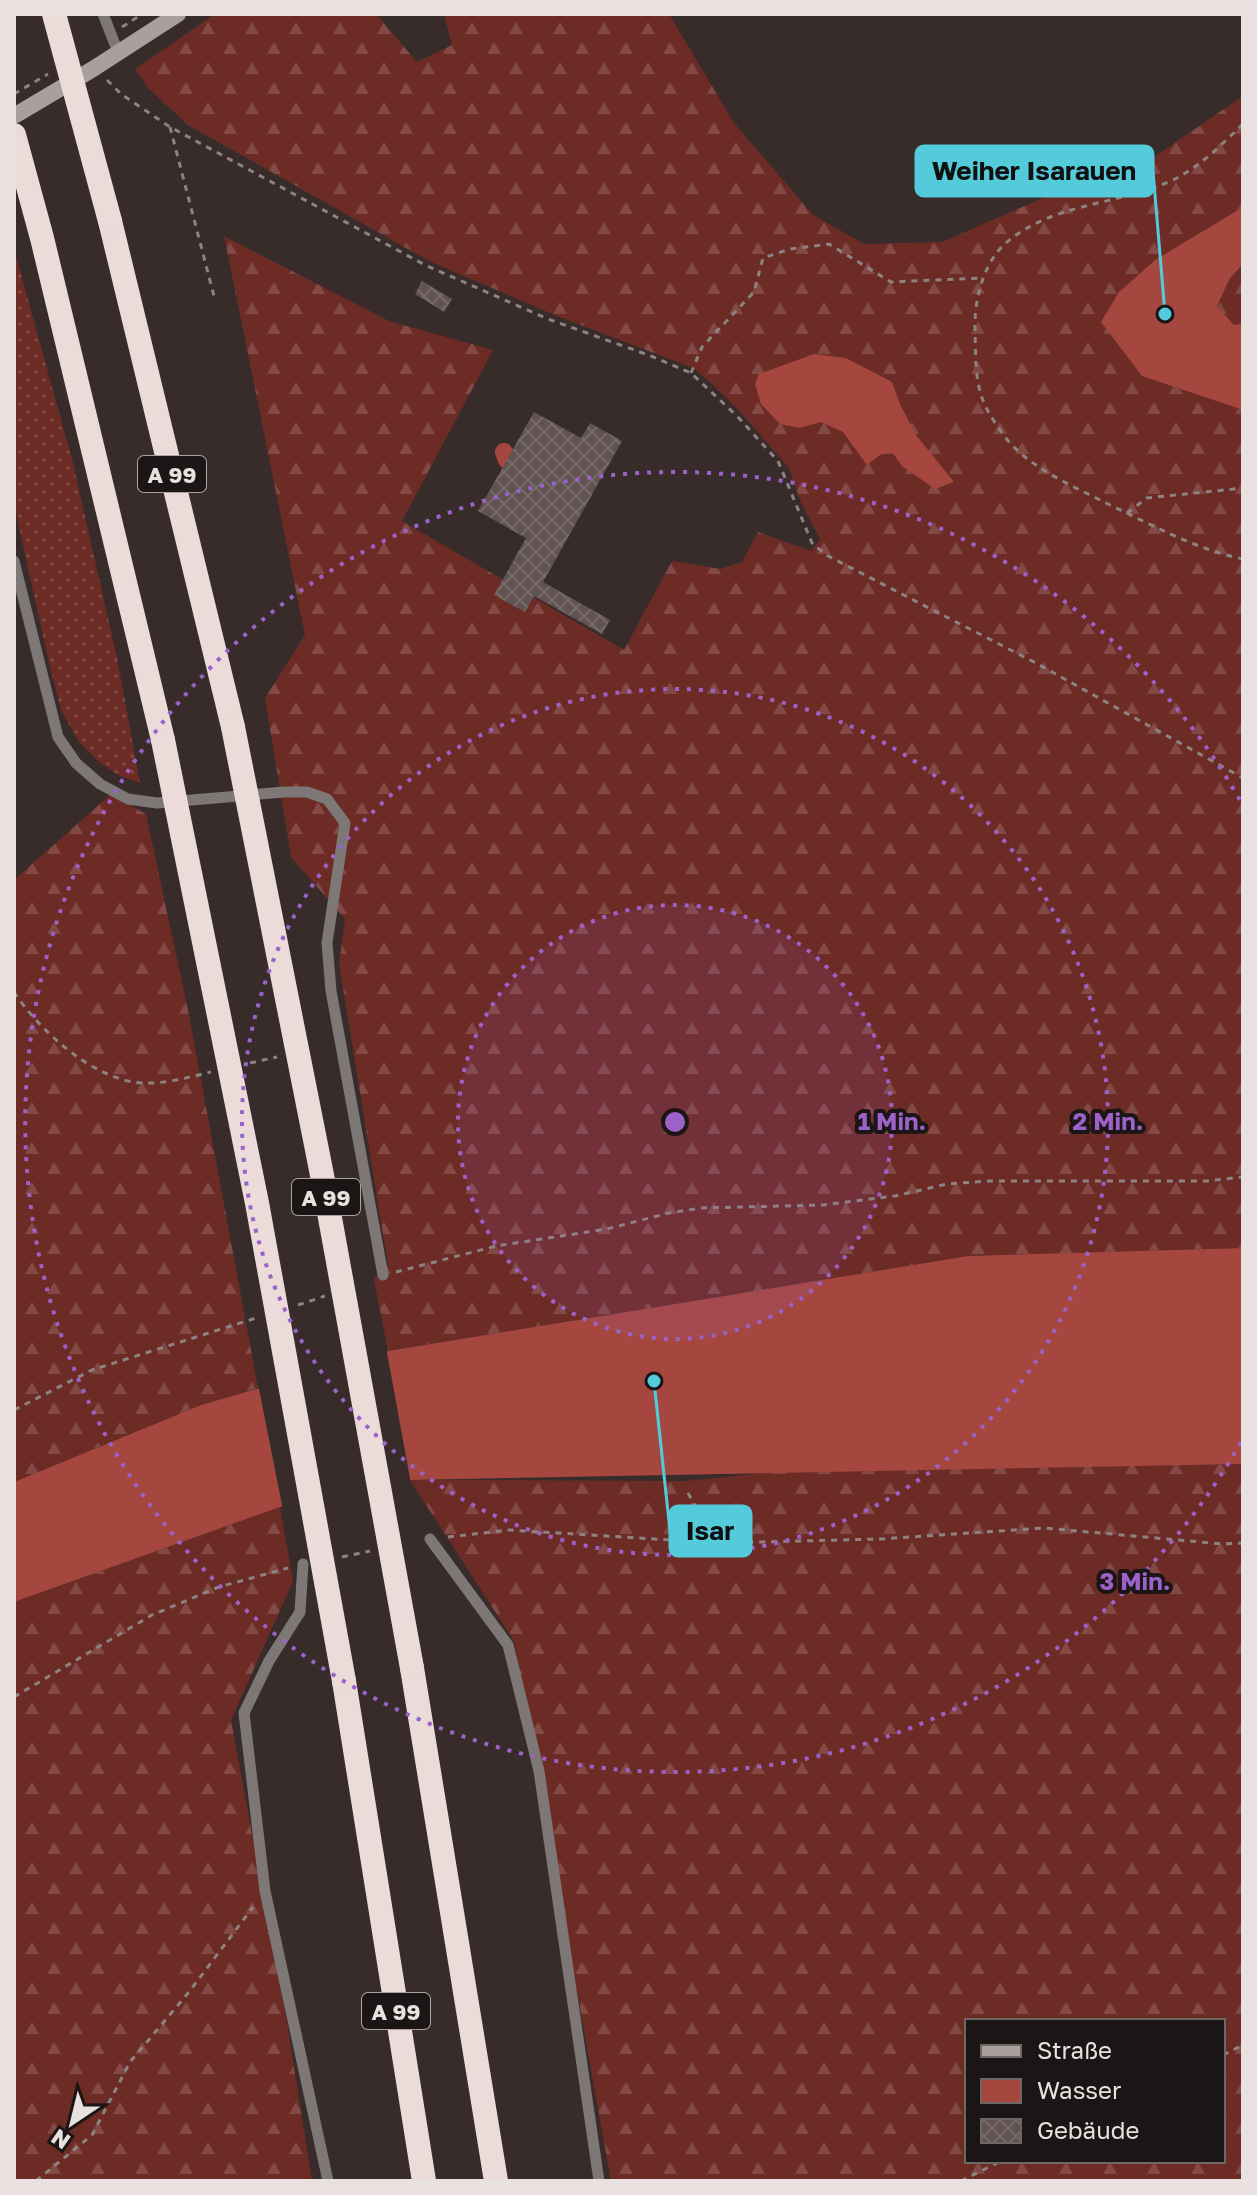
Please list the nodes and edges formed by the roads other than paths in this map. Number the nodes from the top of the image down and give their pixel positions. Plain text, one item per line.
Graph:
1 (54, 14) edge
2 (103, 14) edge
3 (178, 14) edge
4 (118, 52) junction
5 (14, 116) edge
6 (14, 135) edge
7 (14, 561) edge
8 (383, 1275) road end
9 (430, 1539) road end
10 (303, 1564) road end
11 (328, 2181) edge
12 (424, 2181) edge
13 (496, 2181) edge
14 (599, 2181) edge

1 - 13 highway, A 99, bridge
2 - 4 lane
3 - 4 main road
4 - 5 main road
6 - 12 highway, A 99, bridge
7 - 8 lane
9 - 14 lane
10 - 11 lane

